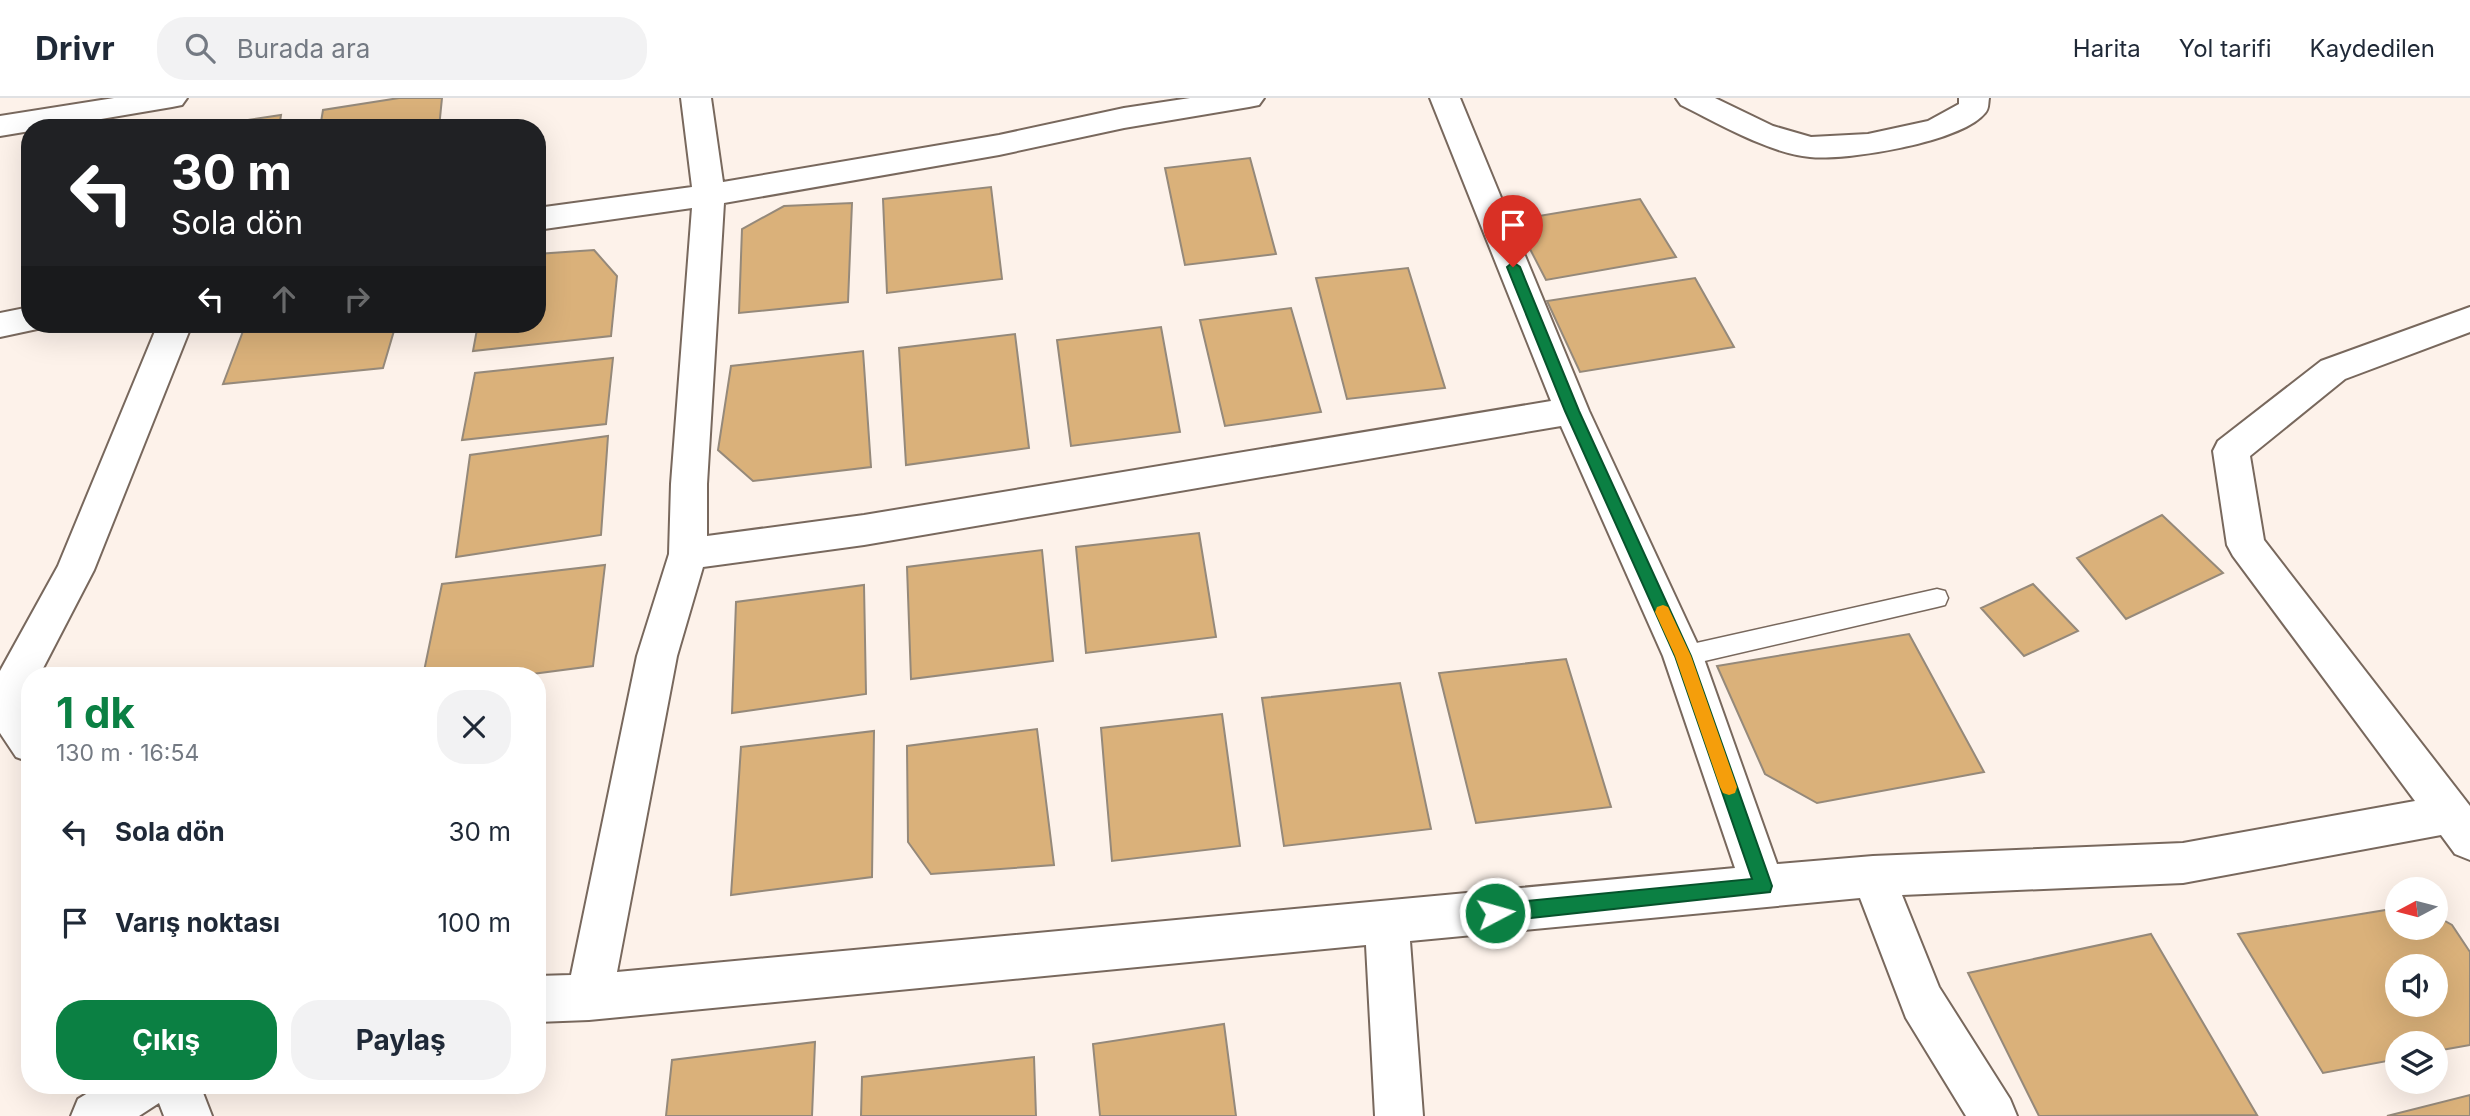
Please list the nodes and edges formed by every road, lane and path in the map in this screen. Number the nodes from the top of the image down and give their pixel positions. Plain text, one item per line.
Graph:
1 (172, 98) edge
2 (696, 98) edge
3 (1249, 98) edge
4 (1445, 98) edge
5 (1690, 98) edge
6 (1974, 98) edge
7 (43, 119) edge
8 (21, 123) edge
9 (0, 126) edge
10 (709, 195) junction
11 (546, 218) edge
12 (2470, 319) edge
13 (21, 321) edge
14 (0, 325) edge
15 (171, 333) edge
16 (1572, 411) junction
17 (688, 554) junction
18 (1937, 598) dead end
19 (1683, 656) junction
20 (2, 700) edge
21 (21, 730) edge
22 (2459, 827) edge
23 (1873, 876) junction
24 (1763, 886) junction
25 (1387, 923) junction
26 (589, 997) junction
27 (546, 999) edge
28 (130, 1094) edge
29 (179, 1094) edge
30 (95, 1116) edge
31 (188, 1116) edge
32 (1399, 1116) edge
33 (1993, 1116) edge

1 - 7 street
2 - 10 street
3 - 10 street
4 - 16 street
5 - 6 street
8 - 9 street
10 - 11 street
10 - 17 street
12 - 22 street
13 - 14 street
15 - 20 street
16 - 17 street
16 - 19 street
17 - 26 street
18 - 19 lane
19 - 24 street
20 - 21 street
22 - 23 street
23 - 24 street
23 - 33 street
24 - 25 street
25 - 26 street
25 - 32 street
26 - 27 street
28 - 30 street
29 - 31 street

